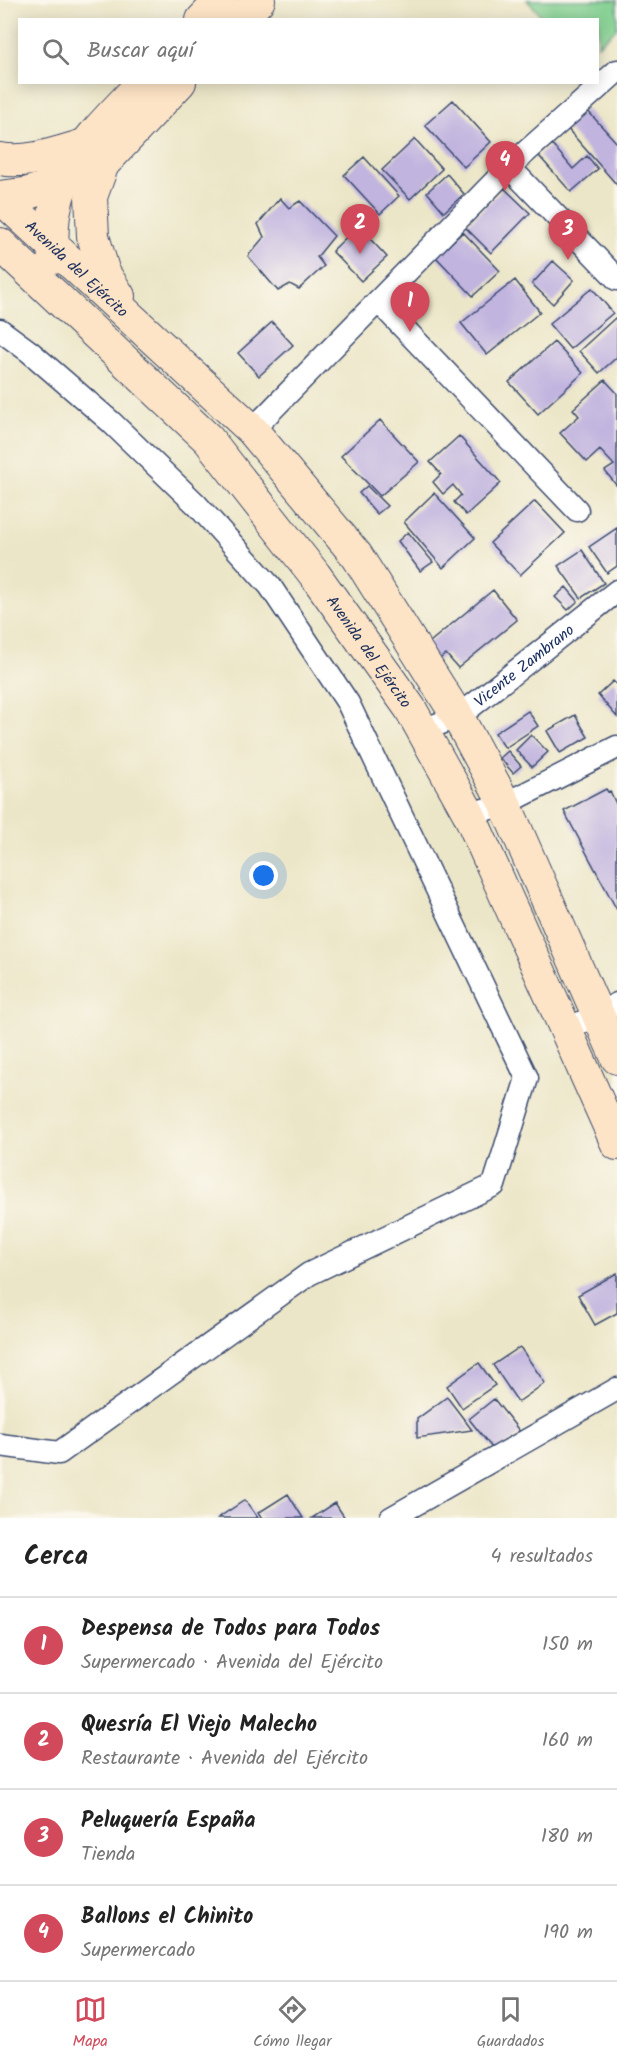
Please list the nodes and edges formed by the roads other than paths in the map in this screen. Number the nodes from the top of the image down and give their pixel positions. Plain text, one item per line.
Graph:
1 (221, 0) edge
2 (259, 0) edge
3 (204, 18) edge
4 (242, 18) edge
5 (617, 71) edge
6 (142, 84) edge
7 (178, 84) edge
8 (93, 155) junction
9 (0, 159) edge
10 (509, 167) junction
11 (61, 183) junction
12 (0, 196) edge
13 (0, 244) edge
14 (52, 245) junction
15 (617, 279) edge
16 (378, 301) junction
17 (67, 305) junction
18 (138, 323) junction
19 (0, 330) edge
20 (252, 430) junction
21 (578, 510) dead end
22 (617, 591) edge
23 (458, 717) junction
24 (423, 730) junction
25 (617, 747) edge
26 (505, 804) junction
27 (469, 814) junction
28 (607, 1009) edge
29 (567, 1030) junction
30 (617, 1058) edge
31 (617, 1144) edge
32 (617, 1389) edge
33 (0, 1445) edge
34 (392, 1518) edge

1 - 3 main road
2 - 4 main road
5 - 10 street
6 - 8 main road
7 - 8 main road
8 - 9 main road
8 - 11 main road
8 - 18 main road
10 - 15 street
10 - 16 street
11 - 12 main road
11 - 14 main road
12 - 14 main road, Avenida del Ejército
13 - 17 main road, Avenida del Ejército
14 - 17 main road
14 - 18 main road, Avenida del Ejército
16 - 20 street
16 - 21 street
17 - 24 main road, Avenida del Ejército
18 - 20 main road, Avenida del Ejército
19 - 33 street
20 - 23 main road, Avenida del Ejército
22 - 23 street, Vicente Zambrano
23 - 24 street, Vicente Zambrano
23 - 26 main road, Avenida del Ejército
24 - 27 main road, Avenida del Ejército
25 - 26 street
26 - 27 street
26 - 28 main road, Avenida del Ejército
27 - 29 main road, Avenida del Ejército
28 - 29 street
28 - 30 main road, Avenida del Ejército
29 - 31 main road, Avenida del Ejército
32 - 34 street

